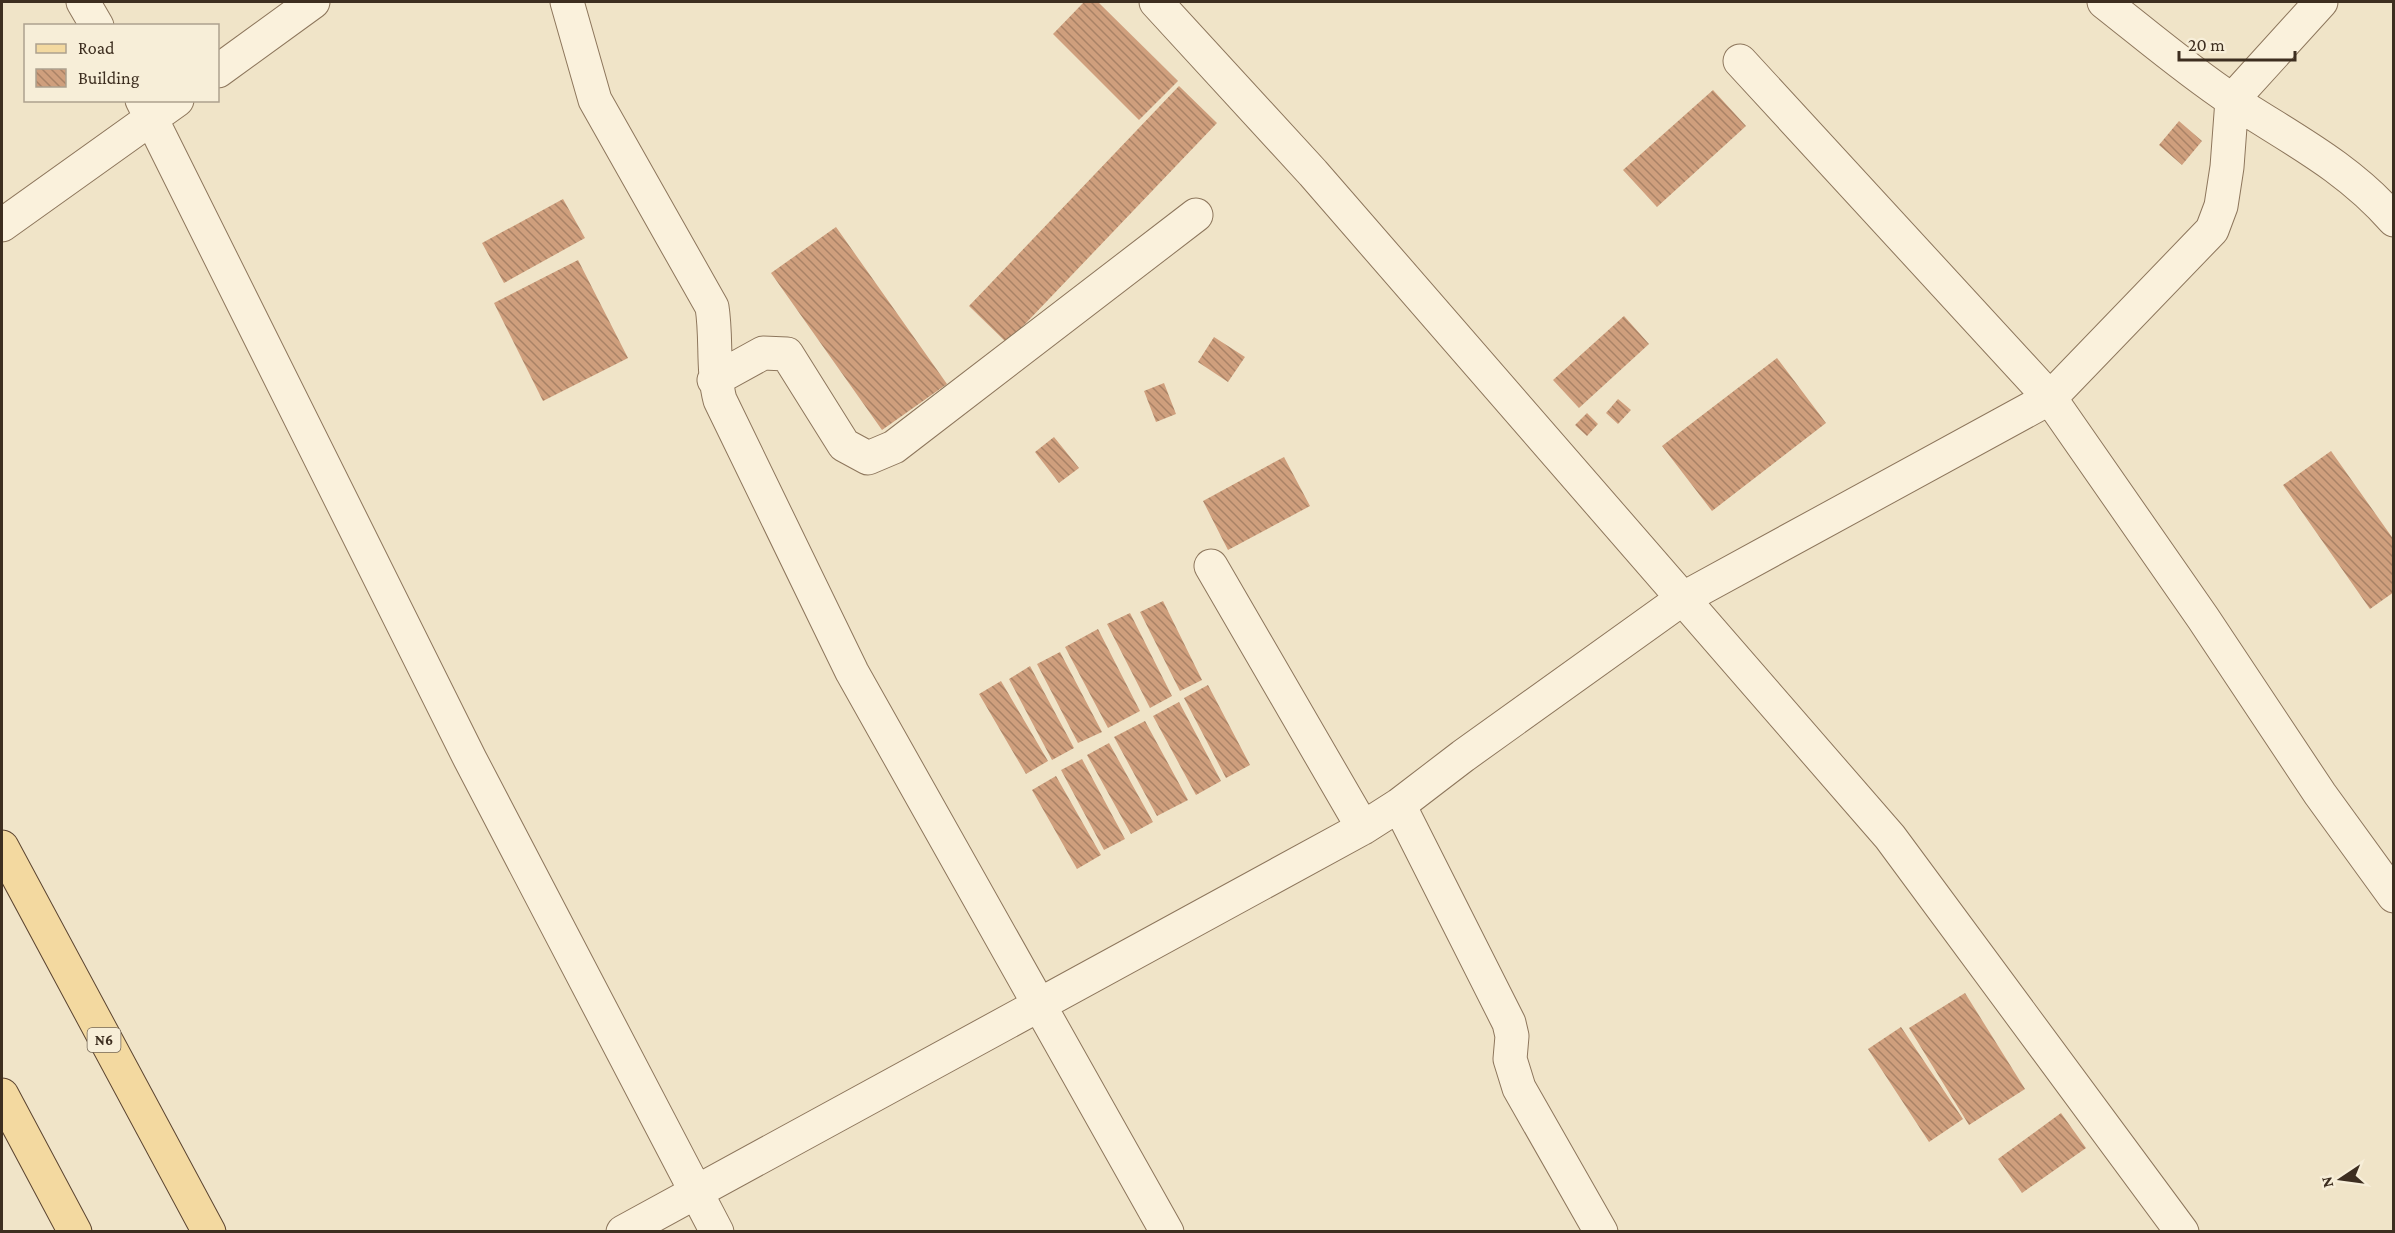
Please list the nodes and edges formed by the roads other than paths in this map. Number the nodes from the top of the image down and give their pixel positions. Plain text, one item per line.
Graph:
1 (83, 2) edge
2 (313, 2) edge
3 (567, 2) edge
4 (1156, 2) edge
5 (2104, 2) edge
6 (2321, 2) edge
7 (97, 24) edge
8 (1740, 61) dead end
9 (219, 70) edge
10 (2232, 100) junction
11 (157, 106) edge
12 (1196, 215) dead end
13 (2394, 220) edge
14 (2, 225) edge
15 (714, 380) junction
16 (2050, 398) junction
17 (1211, 566) dead end
18 (1682, 599) junction
19 (1399, 805) junction
20 (1363, 828) junction
21 (2, 847) edge
22 (2394, 896) edge
23 (1040, 1006) junction
24 (2, 1095) edge
25 (695, 1190) junction
26 (75, 1232) edge
27 (209, 1232) edge
28 (623, 1232) edge
29 (717, 1232) edge
30 (1167, 1232) edge
31 (1600, 1232) edge
32 (2182, 1232) edge

1 - 7 street
2 - 9 street
3 - 15 street
4 - 18 street
5 - 10 street
6 - 10 street
8 - 16 street
10 - 13 street
10 - 16 street
11 - 14 street
11 - 25 street
12 - 15 street
15 - 23 street
16 - 18 street
16 - 22 street
17 - 20 street
18 - 19 street
18 - 32 street
19 - 20 street
19 - 31 street
20 - 23 street
21 - 27 main road, N6
23 - 25 street
23 - 30 street
24 - 26 main road
25 - 28 street
25 - 29 street

